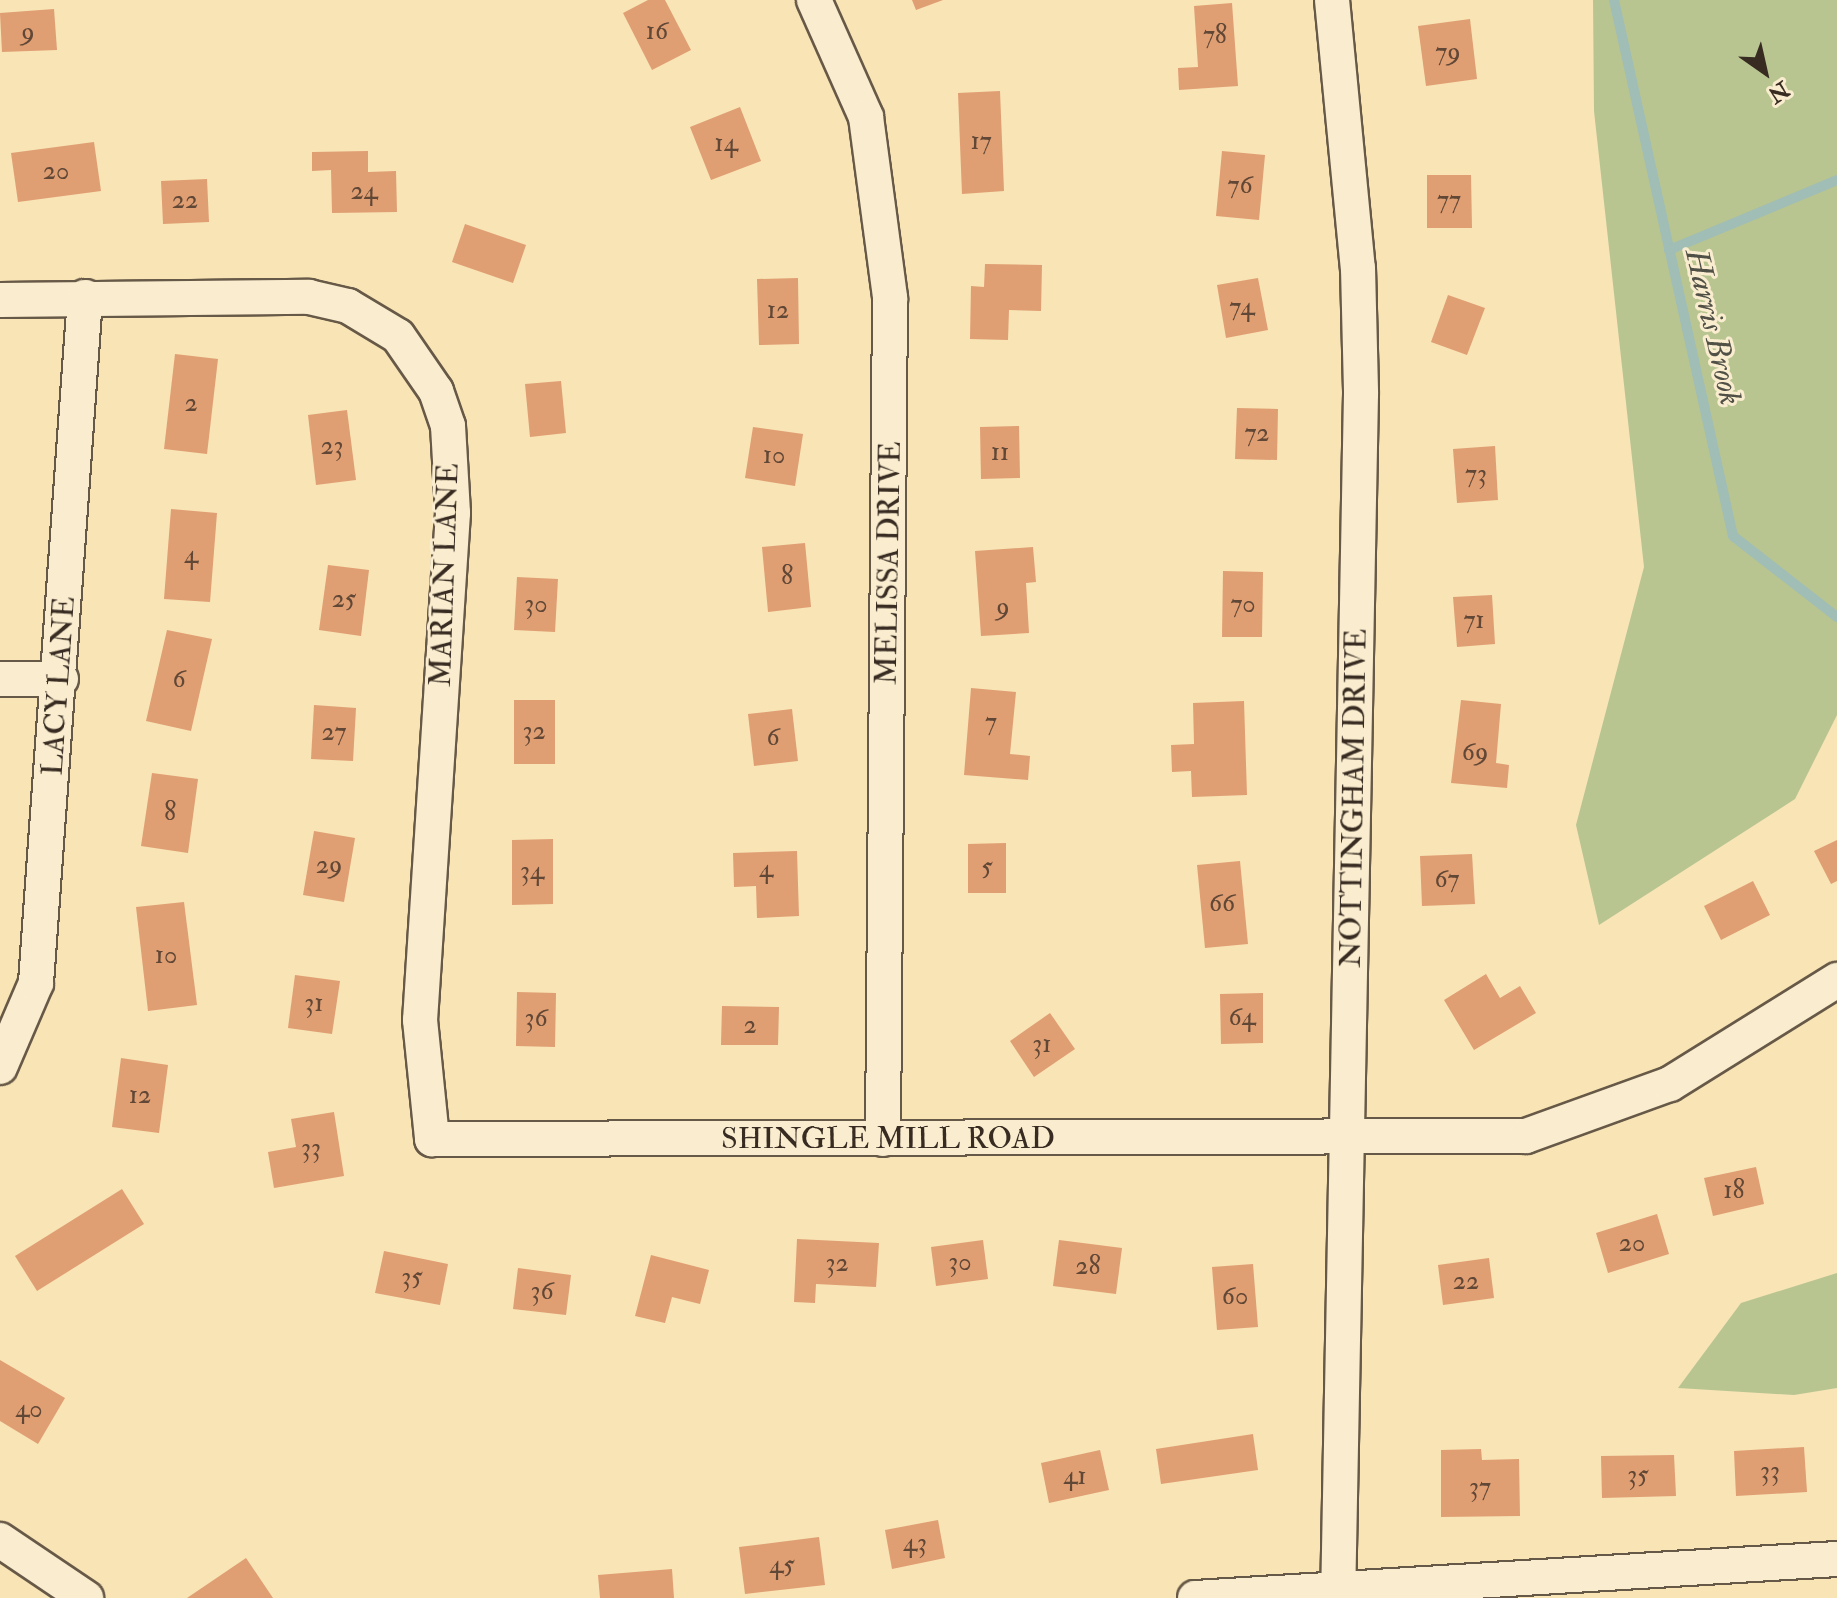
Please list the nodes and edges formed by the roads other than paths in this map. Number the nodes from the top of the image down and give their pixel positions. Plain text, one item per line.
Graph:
1 (814, 0) edge
2 (1332, 0) edge
3 (85, 297) junction
4 (0, 300) edge
5 (0, 679) edge
6 (61, 679) junction
7 (1837, 980) edge
8 (0, 1067) edge
9 (432, 1139) joint
10 (883, 1139) junction
11 (1344, 1142) junction
12 (0, 1540) edge
13 (1837, 1559) edge
14 (1338, 1594) edge
15 (86, 1598) edge
16 (1195, 1598) edge

1 - 10 street, MELISSA DRIVE
2 - 11 street, NOTTINGHAM DRIVE
3 - 4 street, MARIAN LANE
3 - 6 street, LACY LANE
3 - 9 street, MARIAN LANE
5 - 6 street
6 - 8 street, LACY LANE
7 - 11 street, SHINGLE MILL ROAD
9 - 10 street, SHINGLE MILL ROAD
10 - 11 street, SHINGLE MILL ROAD
11 - 14 street, NOTTINGHAM DRIVE
12 - 15 street
13 - 14 street
14 - 16 street

